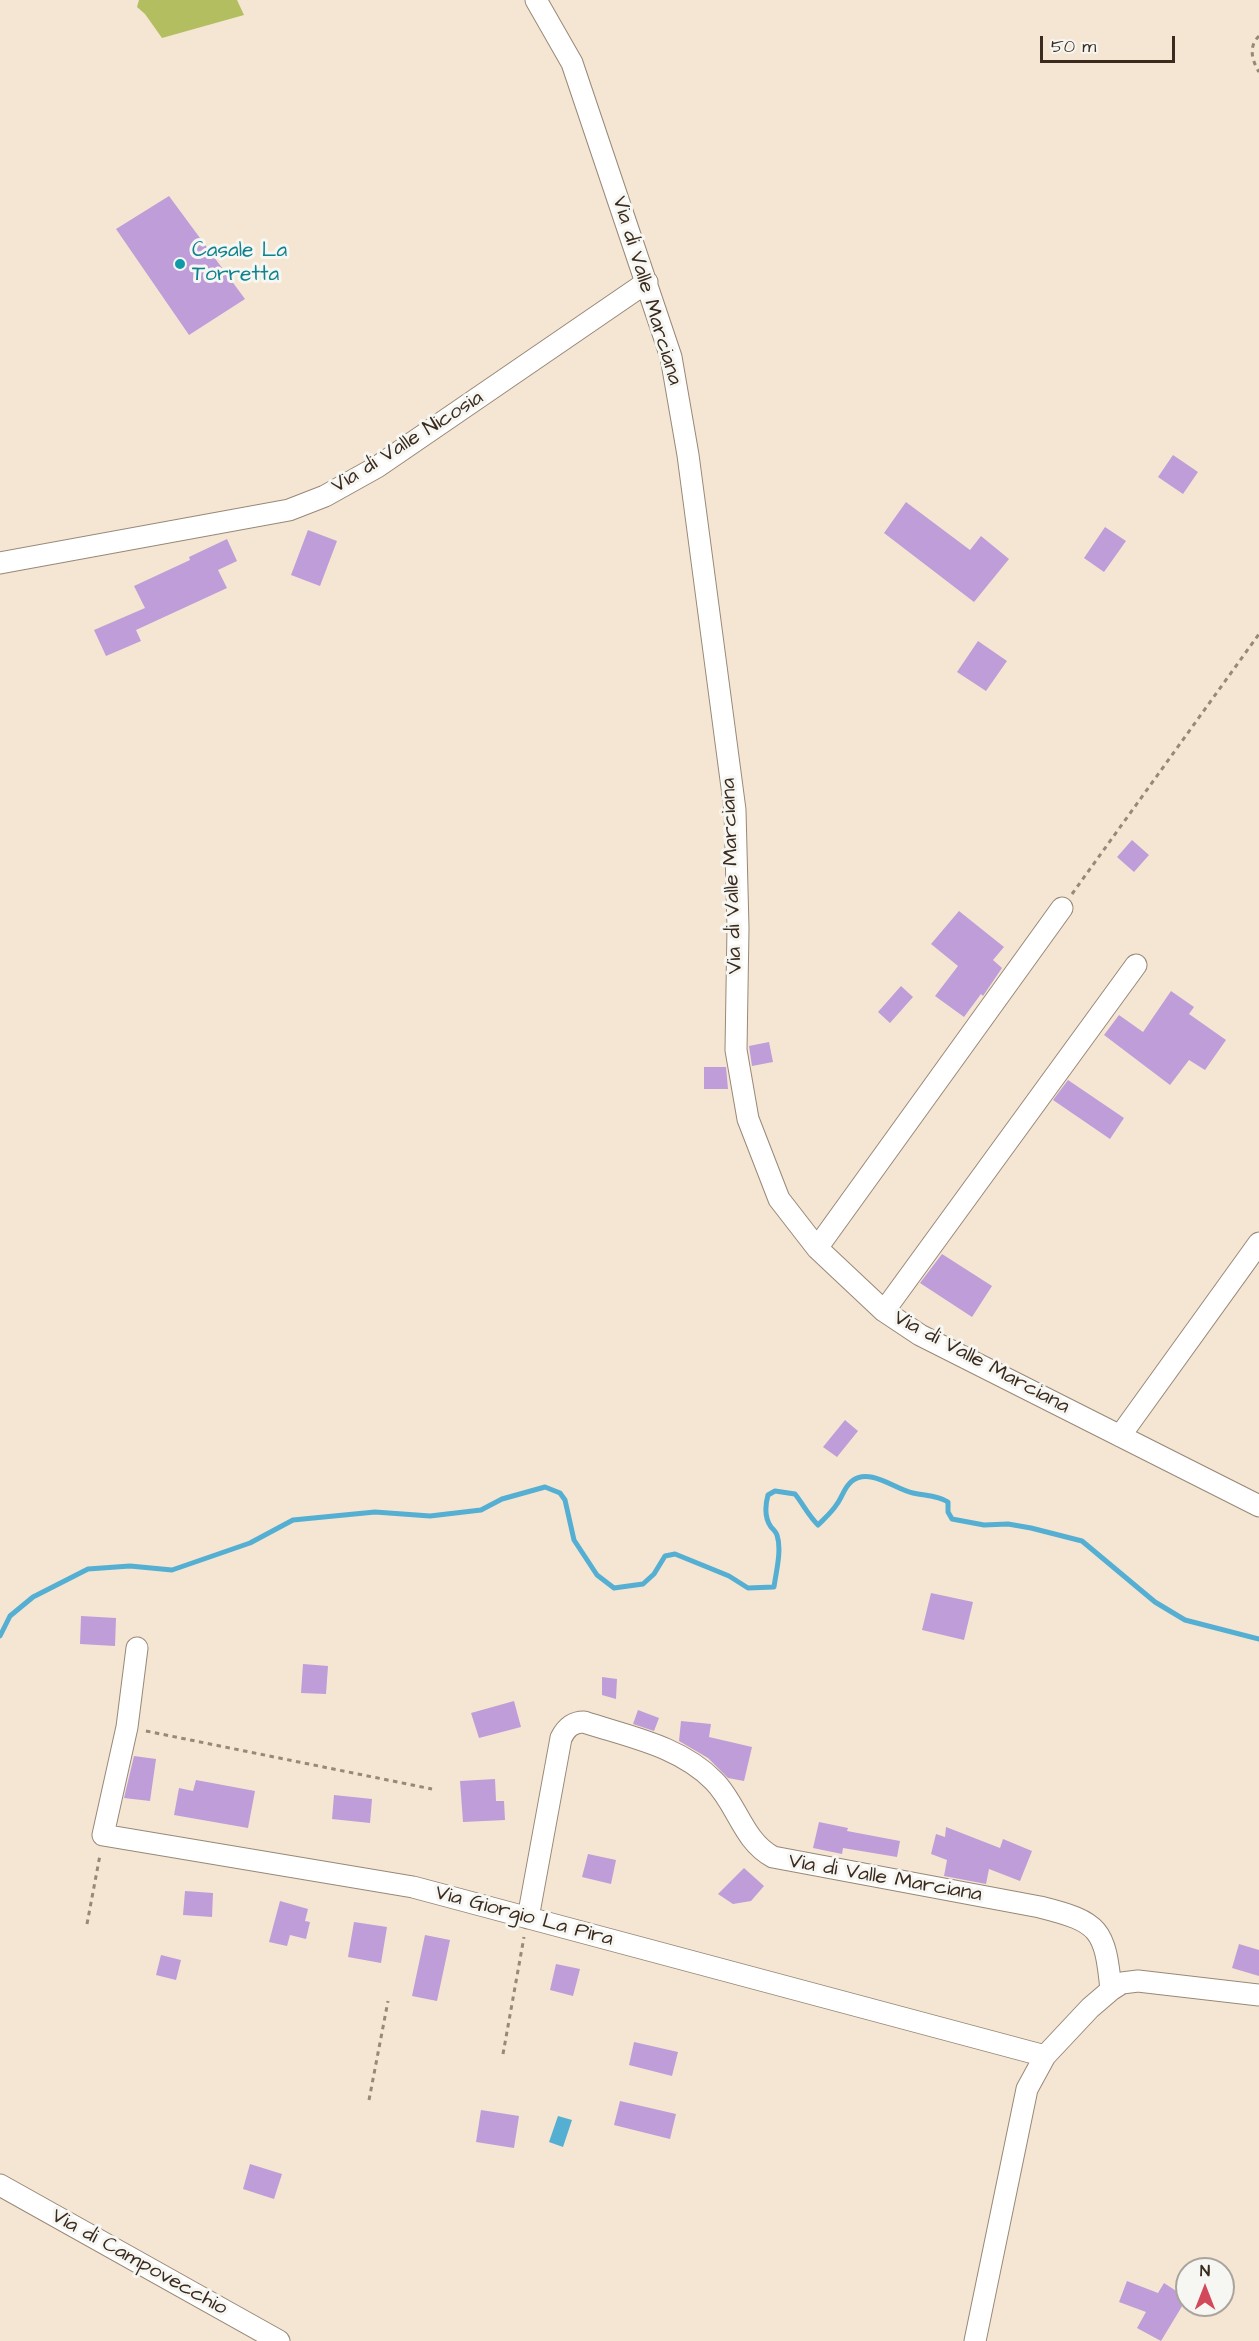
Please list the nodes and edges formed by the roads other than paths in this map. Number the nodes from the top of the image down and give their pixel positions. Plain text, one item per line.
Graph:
1 (536, 0) edge
2 (647, 282) junction
3 (0, 563) edge
4 (1062, 908) road end
5 (1136, 965) dead end
6 (1259, 1243) edge
7 (817, 1248) junction
8 (884, 1311) junction
9 (1120, 1436) junction
10 (1259, 1506) edge
11 (137, 1648) dead end
12 (528, 1918) junction
13 (1111, 1990) junction
14 (1259, 1995) edge
15 (1045, 2056) junction
16 (0, 2185) edge
17 (279, 2341) edge
18 (975, 2341) edge

1 - 2 street, Via di Valle Marciana
2 - 3 street, Via di Valle Nicosia
2 - 7 street, Via di Valle Marciana
4 - 7 street
5 - 8 street
6 - 9 street
7 - 8 street, Via di Valle Marciana
8 - 9 street, Via di Valle Marciana
9 - 10 street, Via di Valle Marciana
11 - 12 street, Via Giorgio La Pira
12 - 13 street, Via di Valle Marciana
12 - 15 street, Via Giorgio La Pira
13 - 14 street
13 - 15 street
15 - 18 street
16 - 17 street, Via di Campovecchio

